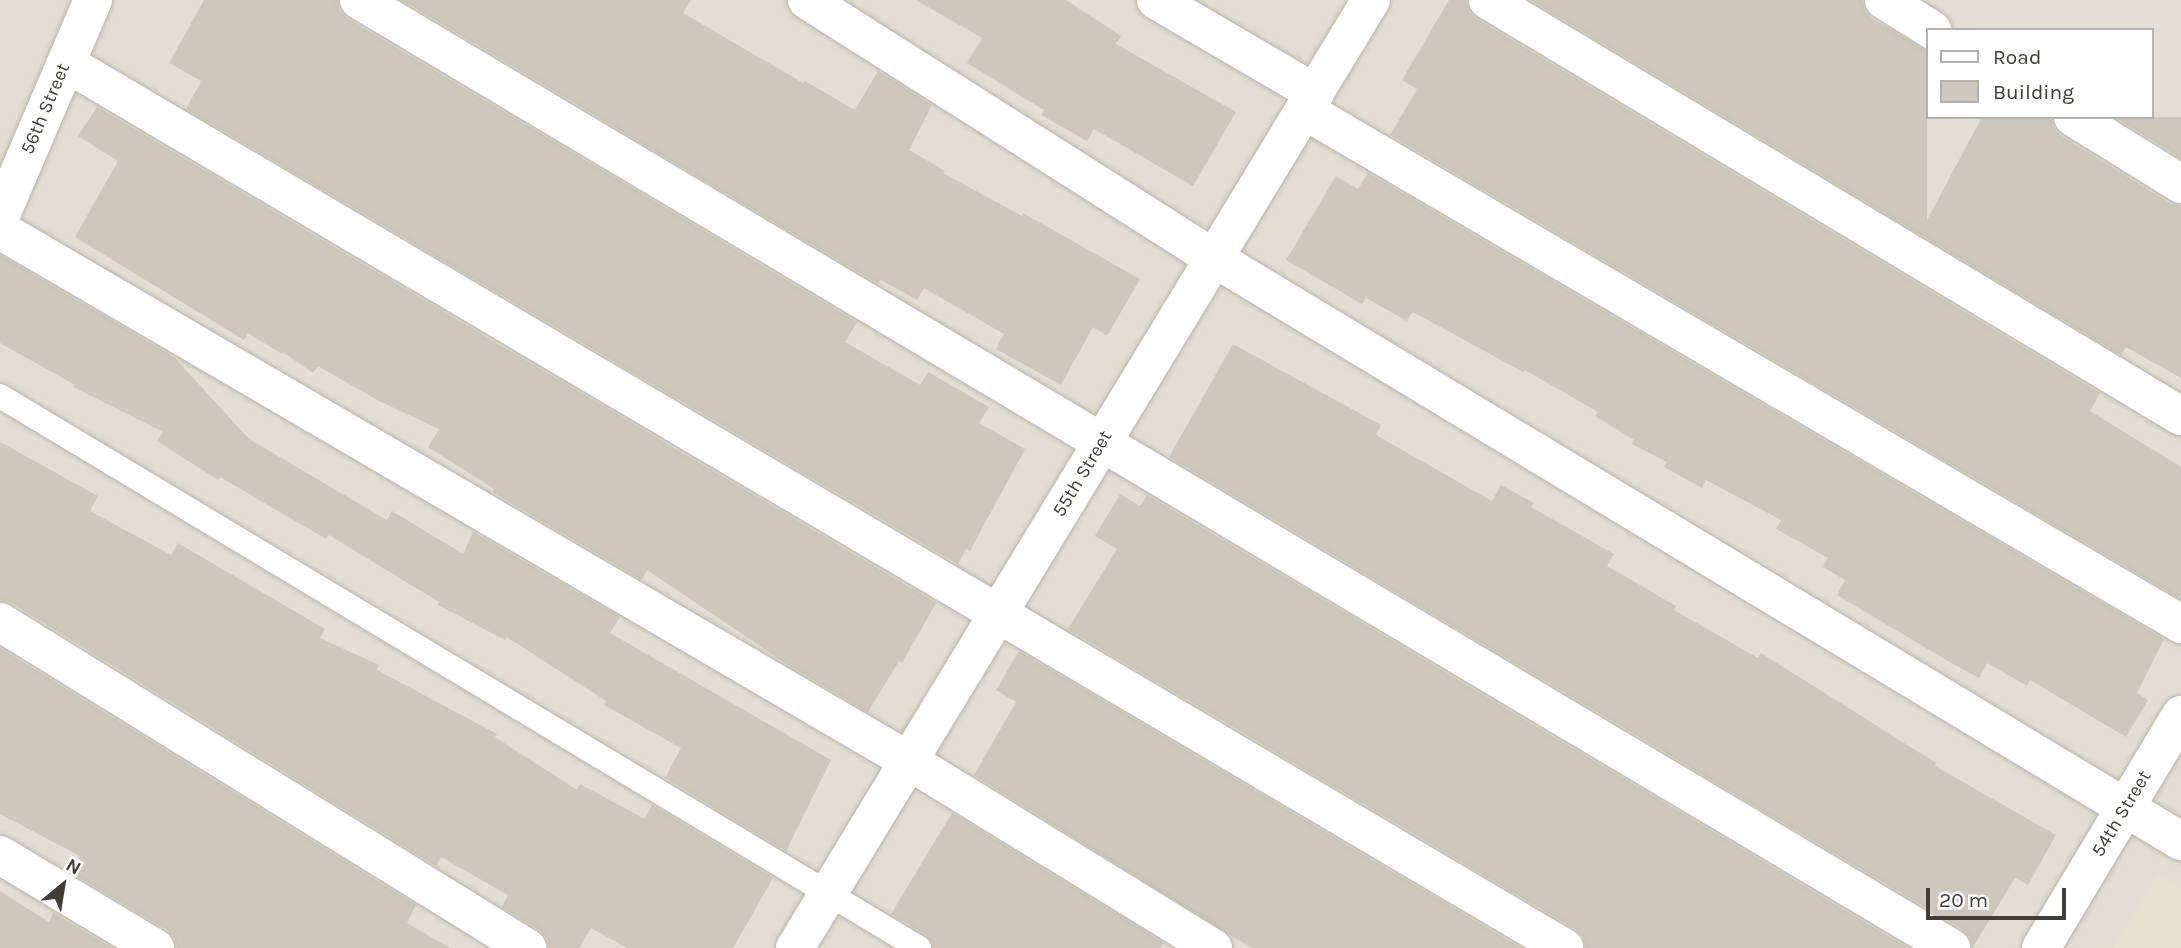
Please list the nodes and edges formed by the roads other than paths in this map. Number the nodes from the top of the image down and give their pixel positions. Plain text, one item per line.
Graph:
1 (93, 0) edge
2 (359, 0) edge
3 (807, 0) edge
4 (1156, 0) edge
5 (1371, 0) edge
6 (1488, 0) edge
7 (1884, 0) edge
8 (1929, 28) edge
9 (66, 63) junction
10 (1315, 93) junction
11 (2076, 119) edge
12 (2181, 184) edge
13 (0, 217) edge
14 (0, 230) edge
15 (1214, 258) junction
16 (0, 396) edge
17 (2181, 416) edge
18 (1102, 442) junction
19 (999, 613) junction
20 (0, 622) edge
21 (2181, 624) edge
22 (2181, 715) edge
23 (909, 761) junction
24 (2126, 808) junction
25 (2181, 841) edge
26 (0, 855) edge
27 (829, 893) junction
28 (155, 948) edge
29 (527, 948) edge
30 (795, 948) edge
31 (919, 948) edge
32 (1213, 948) edge
33 (1564, 948) edge
34 (1951, 948) edge
35 (2041, 948) edge

1 - 9 street, 56th Street
2 - 18 street
3 - 15 street
4 - 10 street
5 - 10 street, 55th Street
6 - 17 street
7 - 8 street
9 - 13 street, 56th Street
9 - 19 street
10 - 15 street, 55th Street
10 - 21 street
11 - 12 street
14 - 23 street
15 - 18 street, 55th Street
15 - 24 street
16 - 27 lane
18 - 19 street, 55th Street
18 - 34 street
19 - 23 street, 55th Street
19 - 33 street
20 - 29 street
22 - 24 street, 54th Street
23 - 27 street, 55th Street
23 - 32 street
24 - 25 street
24 - 35 street, 54th Street
26 - 28 street
27 - 30 street, 55th Street
27 - 31 lane

